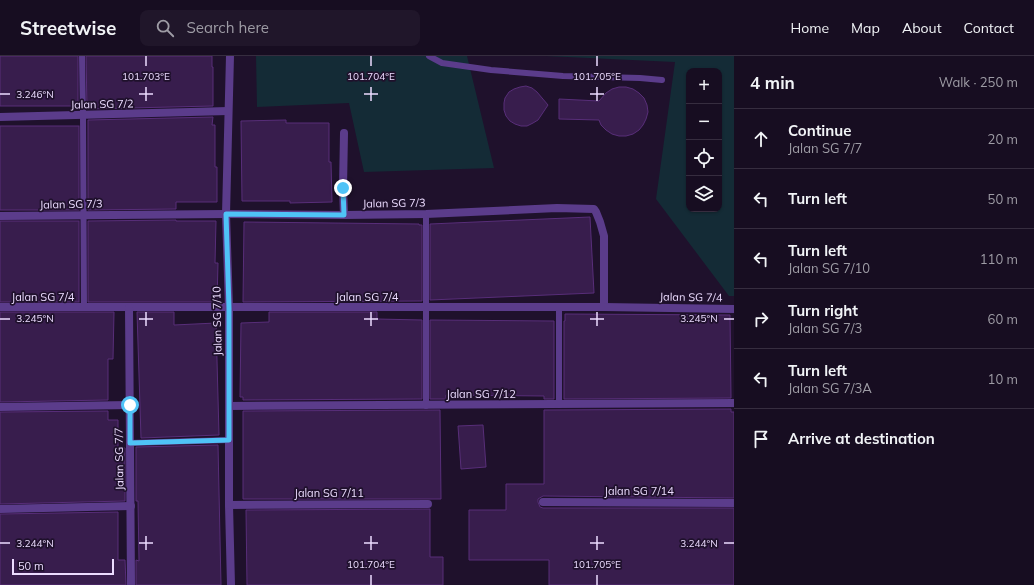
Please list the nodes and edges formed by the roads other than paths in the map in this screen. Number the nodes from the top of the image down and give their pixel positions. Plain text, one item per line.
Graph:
1 (82, 56) edge
2 (230, 56) edge
3 (429, 56) edge
4 (662, 80) dead end
5 (228, 111) junction
6 (83, 115) junction
7 (0, 117) edge
8 (344, 133) dead end
9 (226, 214) junction
10 (426, 214) junction
11 (83, 215) junction
12 (344, 215) junction
13 (0, 216) edge
14 (0, 307) edge
15 (604, 307) junction
16 (84, 308) junction
17 (129, 308) junction
18 (229, 308) junction
19 (426, 308) junction
20 (559, 308) junction
21 (734, 309) edge
22 (734, 403) edge
23 (130, 405) junction
24 (559, 405) junction
25 (229, 406) junction
26 (426, 406) junction
27 (0, 407) edge
28 (229, 440) junction
29 (130, 443) junction
30 (543, 502) dead end
31 (734, 503) edge
32 (229, 504) junction
33 (428, 504) dead end
34 (131, 506) junction
35 (0, 509) edge
36 (131, 585) edge
37 (231, 585) edge

1 - 6 lane
2 - 5 street, Jalan SG 7/10
3 - 4 lane
5 - 6 street, Jalan SG 7/2
5 - 9 street, Jalan SG 7/10
6 - 7 street, Jalan SG 7/2
6 - 11 lane
8 - 12 street
9 - 11 street, Jalan SG 7/3
9 - 12 street, Jalan SG 7/3
9 - 18 street, Jalan SG 7/10
10 - 12 street, Jalan SG 7/3
10 - 15 street, Jalan SG 7/3
10 - 19 lane
11 - 13 street, Jalan SG 7/3
11 - 16 lane
14 - 16 street, Jalan SG 7/4
15 - 20 street, Jalan SG 7/4
15 - 21 street, Jalan SG 7/4
16 - 17 street, Jalan SG 7/4
17 - 18 street, Jalan SG 7/4
17 - 23 street, Jalan SG 7/7
18 - 19 street, Jalan SG 7/4
18 - 25 street, Jalan SG 7/10
19 - 20 street, Jalan SG 7/4
19 - 26 lane
20 - 24 lane
22 - 24 street, Jalan SG 7/12
23 - 27 street
23 - 29 street, Jalan SG 7/7
24 - 26 street, Jalan SG 7/12
25 - 26 street, Jalan SG 7/12
25 - 28 street, Jalan SG 7/10
28 - 29 lane
28 - 32 street, Jalan SG 7/10
29 - 34 street, Jalan SG 7/7
30 - 31 street, Jalan SG 7/14
32 - 33 street, Jalan SG 7/11
32 - 37 street, Jalan SG 7/10
34 - 35 street
34 - 36 street, Jalan SG 7/7

